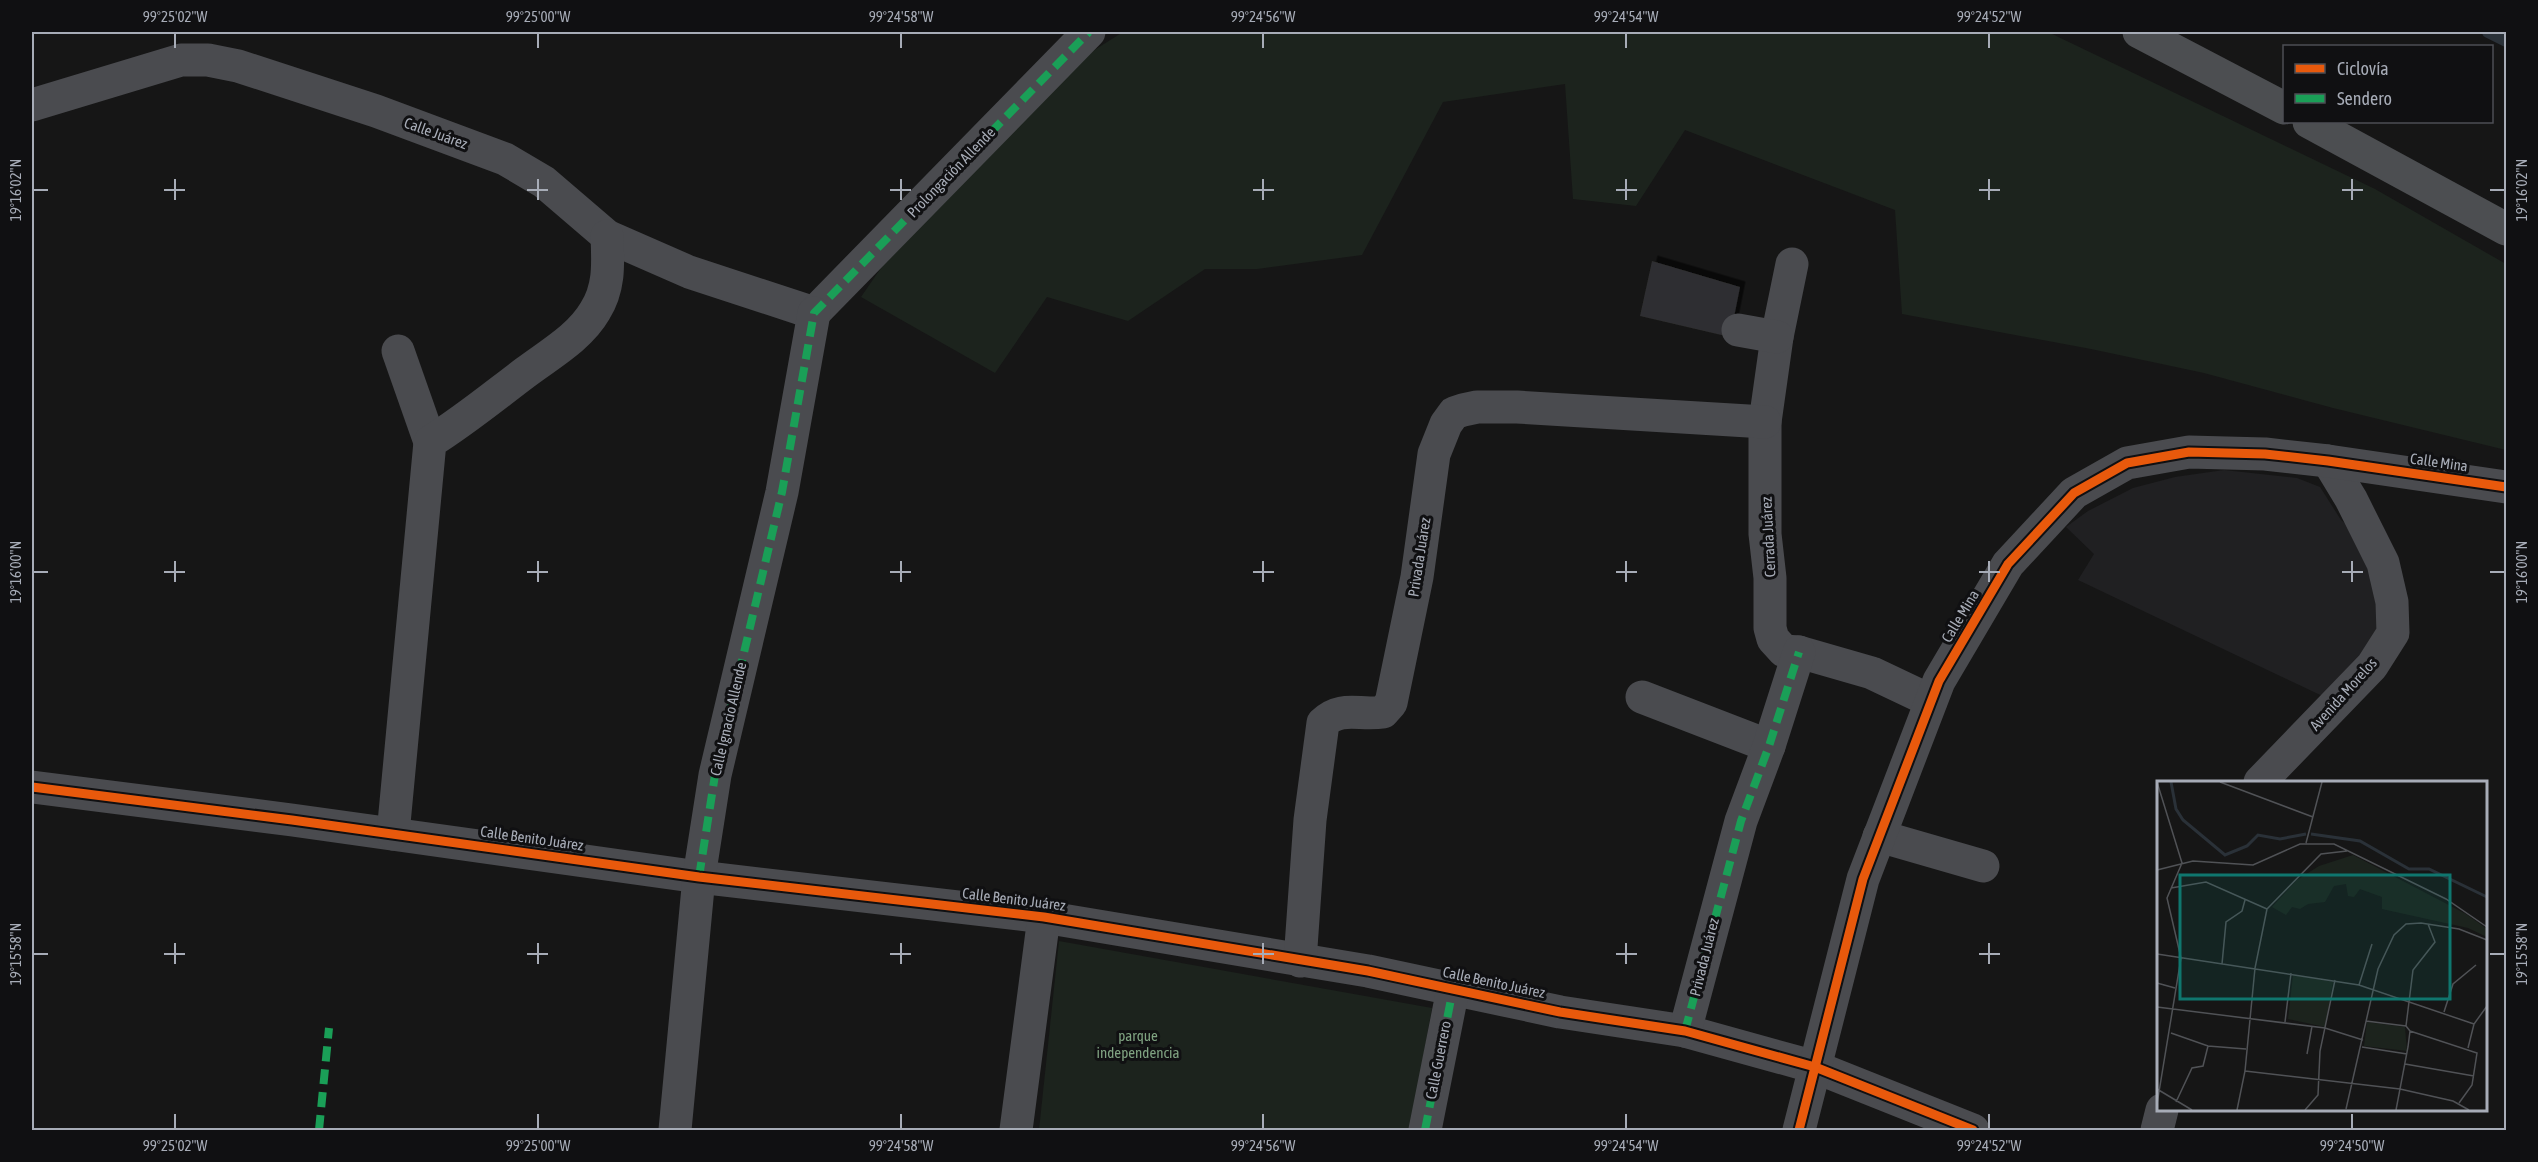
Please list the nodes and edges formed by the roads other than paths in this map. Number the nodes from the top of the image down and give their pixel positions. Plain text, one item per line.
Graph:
1 (1089, 32) edge
2 (2139, 32) edge
3 (32, 105) edge
4 (2283, 107) edge
5 (2310, 123) edge
6 (2506, 229) edge
7 (607, 236) junction
8 (1792, 264) dead end
9 (814, 314) junction
10 (1738, 330) dead end
11 (1777, 337) junction
12 (398, 351) dead end
13 (1766, 422) junction
14 (430, 442) junction
15 (2328, 461) junction
16 (2506, 487) edge
17 (1799, 652) junction
18 (1642, 697) dead end
19 (1931, 701) junction
20 (1769, 746) junction
21 (2262, 781) edge
22 (32, 787) edge
23 (393, 834) junction
24 (1879, 836) junction
25 (1983, 866) dead end
26 (699, 877) junction
27 (1044, 917) junction
28 (1300, 961) junction
29 (1453, 989) junction
30 (1685, 1031) junction
31 (1815, 1067) junction
32 (2163, 1111) edge
33 (675, 1131) edge
34 (1016, 1131) edge
35 (1425, 1131) edge
36 (1799, 1131) edge
37 (1973, 1131) edge
38 (2157, 1131) edge

1 - 9 street, Prolongación Allende
2 - 4 main road
3 - 7 street, Calle Juárez
5 - 6 main road
7 - 9 street, Calle Juárez
7 - 14 street
8 - 11 street, Cerrada Juárez
9 - 26 street, Calle Ignacio Allende
10 - 11 street
11 - 13 street, Cerrada Juárez
12 - 14 street
13 - 17 street, Cerrada Juárez
13 - 28 street, Privada Juárez
14 - 23 street
15 - 16 street, Calle Mina
15 - 19 street, Calle Mina
15 - 21 street, Avenida Morelos
17 - 19 street, Cerrada Juárez
17 - 20 street, Privada Juárez
18 - 20 street
19 - 24 street, Calle Mina
20 - 30 street, Privada Juárez
22 - 23 street, Calle Benito Juárez
23 - 26 street, Calle Benito Juárez
24 - 25 street
24 - 31 street, Calle Mina
26 - 27 street, Calle Benito Juárez
26 - 33 street, Calle Ignacio Allende
27 - 28 street, Calle Benito Juárez
27 - 34 street
28 - 29 street, Calle Benito Juárez
29 - 30 street, Calle Benito Juárez
29 - 35 street, Calle Guerrero
30 - 31 street, Calle Benito Juárez
31 - 36 street, Calle Mina
31 - 37 street, Calle Benito Juárez
32 - 38 street

